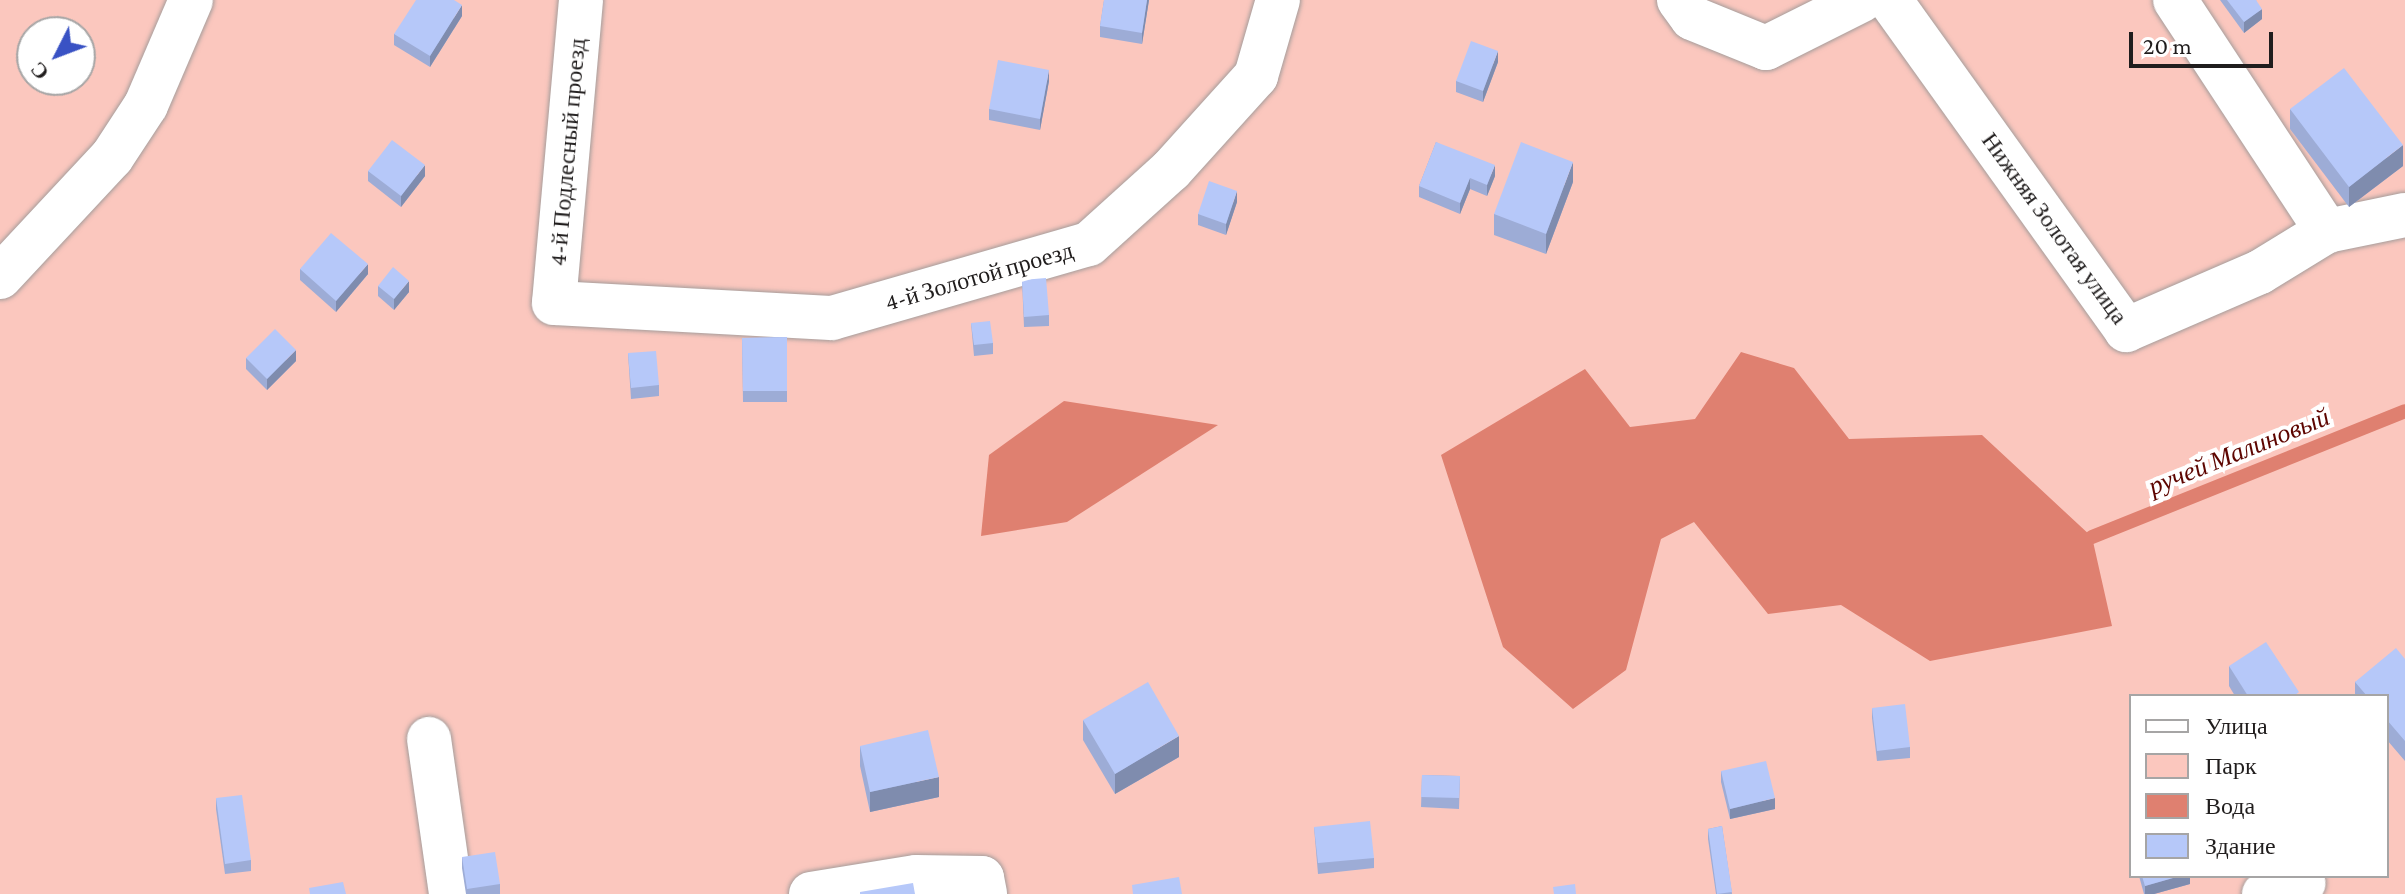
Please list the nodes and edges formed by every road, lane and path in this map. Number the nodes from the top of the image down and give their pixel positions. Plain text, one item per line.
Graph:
1 (191, 0) edge
2 (581, 0) edge
3 (1278, 0) edge
4 (1679, 0) edge
5 (1862, 0) edge
6 (1890, 0) edge
7 (2175, 0) edge
8 (2405, 215) edge
9 (2327, 231) junction
10 (0, 277) edge
11 (554, 303) joint
12 (429, 739) dead end
13 (451, 894) edge
14 (811, 894) edge
15 (985, 894) edge

1 - 10 lane
2 - 11 lane, 4-й Подлесный проезд
3 - 11 lane, 4-й Золотой проезд
4 - 5 lane
6 - 9 lane, Нижняя Золотая улица
7 - 9 lane
8 - 9 lane, Нижняя Золотая улица
12 - 13 lane
14 - 15 lane

